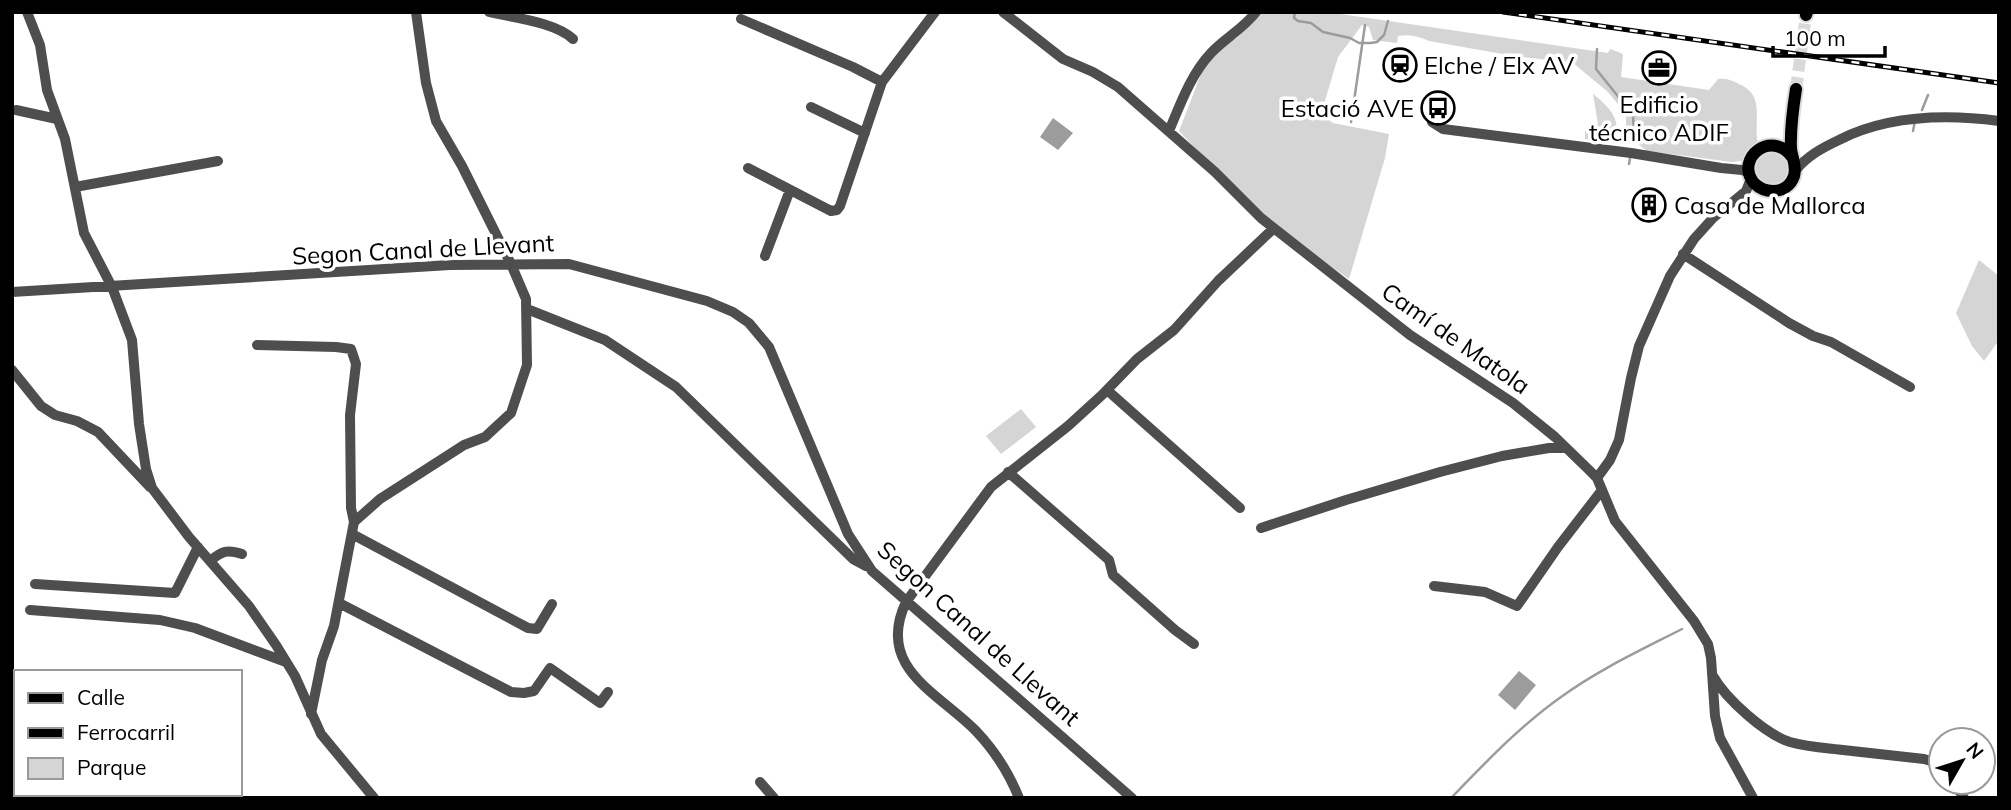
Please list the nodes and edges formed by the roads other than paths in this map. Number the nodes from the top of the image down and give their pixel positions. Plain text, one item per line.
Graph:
1 (27, 12) edge
2 (416, 12) edge
3 (489, 12) edge
4 (935, 12) edge
5 (1003, 12) edge
6 (1255, 12) edge
7 (741, 19) dead end
8 (573, 39) dead end
9 (883, 82) junction
10 (1796, 89) tunnel mouth
11 (811, 107) dead end
12 (16, 110) dead end
13 (1431, 116) dead end
14 (57, 119) junction
15 (1999, 119) edge
16 (1792, 122) junction
17 (1169, 131) junction
18 (865, 133) junction
19 (1778, 146) junction
20 (1793, 157) junction
21 (218, 161) dead end
22 (748, 168) dead end
23 (1750, 171) junction
24 (1795, 171) junction
25 (75, 187) junction
26 (790, 190) junction
27 (1765, 190) junction
28 (1738, 198) junction
29 (1273, 229) junction
30 (1683, 254) junction
31 (765, 256) dead end
32 (511, 264) junction
33 (112, 287) junction
34 (12, 292) edge
35 (527, 309) junction
36 (257, 345) dead end
37 (12, 370) edge
38 (1910, 387) dead end
39 (1107, 390) junction
40 (1565, 447) junction
41 (1008, 472) junction
42 (1597, 478) junction
43 (152, 488) junction
44 (1602, 490) junction
45 (1240, 508) dead end
46 (354, 522) junction
47 (1261, 528) dead end
48 (352, 534) junction
49 (198, 547) junction
50 (242, 554) dead end
51 (210, 561) junction
52 (869, 568) junction
53 (34, 584) dead end
54 (1434, 586) dead end
55 (906, 602) junction
56 (339, 603) junction
57 (552, 604) dead end
58 (30, 610) dead end
59 (1194, 644) dead end
60 (286, 662) junction
61 (1711, 673) junction
62 (608, 692) dead end
63 (310, 714) junction
64 (1927, 760) edge
65 (760, 782) dead end
66 (374, 798) edge
67 (774, 798) edge
68 (1019, 798) edge
69 (1132, 798) edge
70 (1753, 798) edge

1 - 14 street
2 - 32 street
3 - 8 street
4 - 9 street
5 - 17 street, Camí de Matola
6 - 17 street
7 - 9 street
9 - 18 street
10 - 16 main road
11 - 18 street
12 - 14 street
13 - 23 street
14 - 25 street
15 - 20 street
15 - 24 street
16 - 19 main road
16 - 20 main road
17 - 29 street, Camí de Matola
18 - 26 street
19 - 20 main road
19 - 23 main road
20 - 24 main road
21 - 25 street
22 - 26 street
23 - 27 main road
23 - 28 street
24 - 27 main road
25 - 33 street
26 - 31 street
27 - 28 street
28 - 30 street
29 - 39 street
29 - 40 street, Camí de Matola
30 - 38 street
30 - 42 street
32 - 33 street, Segon Canal de Llevant
32 - 35 street
32 - 52 street, Segon Canal de Llevant
33 - 34 street, Segon Canal de Llevant
33 - 43 street
35 - 46 street
35 - 52 street
36 - 46 street
37 - 43 street
39 - 41 street
39 - 45 street
40 - 42 street, Camí de Matola
40 - 47 street
41 - 55 street
41 - 59 street
42 - 44 street, Camí de Matola
43 - 49 street
44 - 54 street
44 - 61 street, Camí de Matola
46 - 48 street
48 - 56 street
48 - 57 street
49 - 51 street
49 - 53 street
50 - 51 street
51 - 60 street
52 - 55 street, Segon Canal de Llevant
55 - 68 street
55 - 69 street, Segon Canal de Llevant
56 - 62 street
56 - 63 street
58 - 60 street
60 - 63 street
61 - 64 street
61 - 70 street, Camí de Matola
63 - 66 street
65 - 67 street

